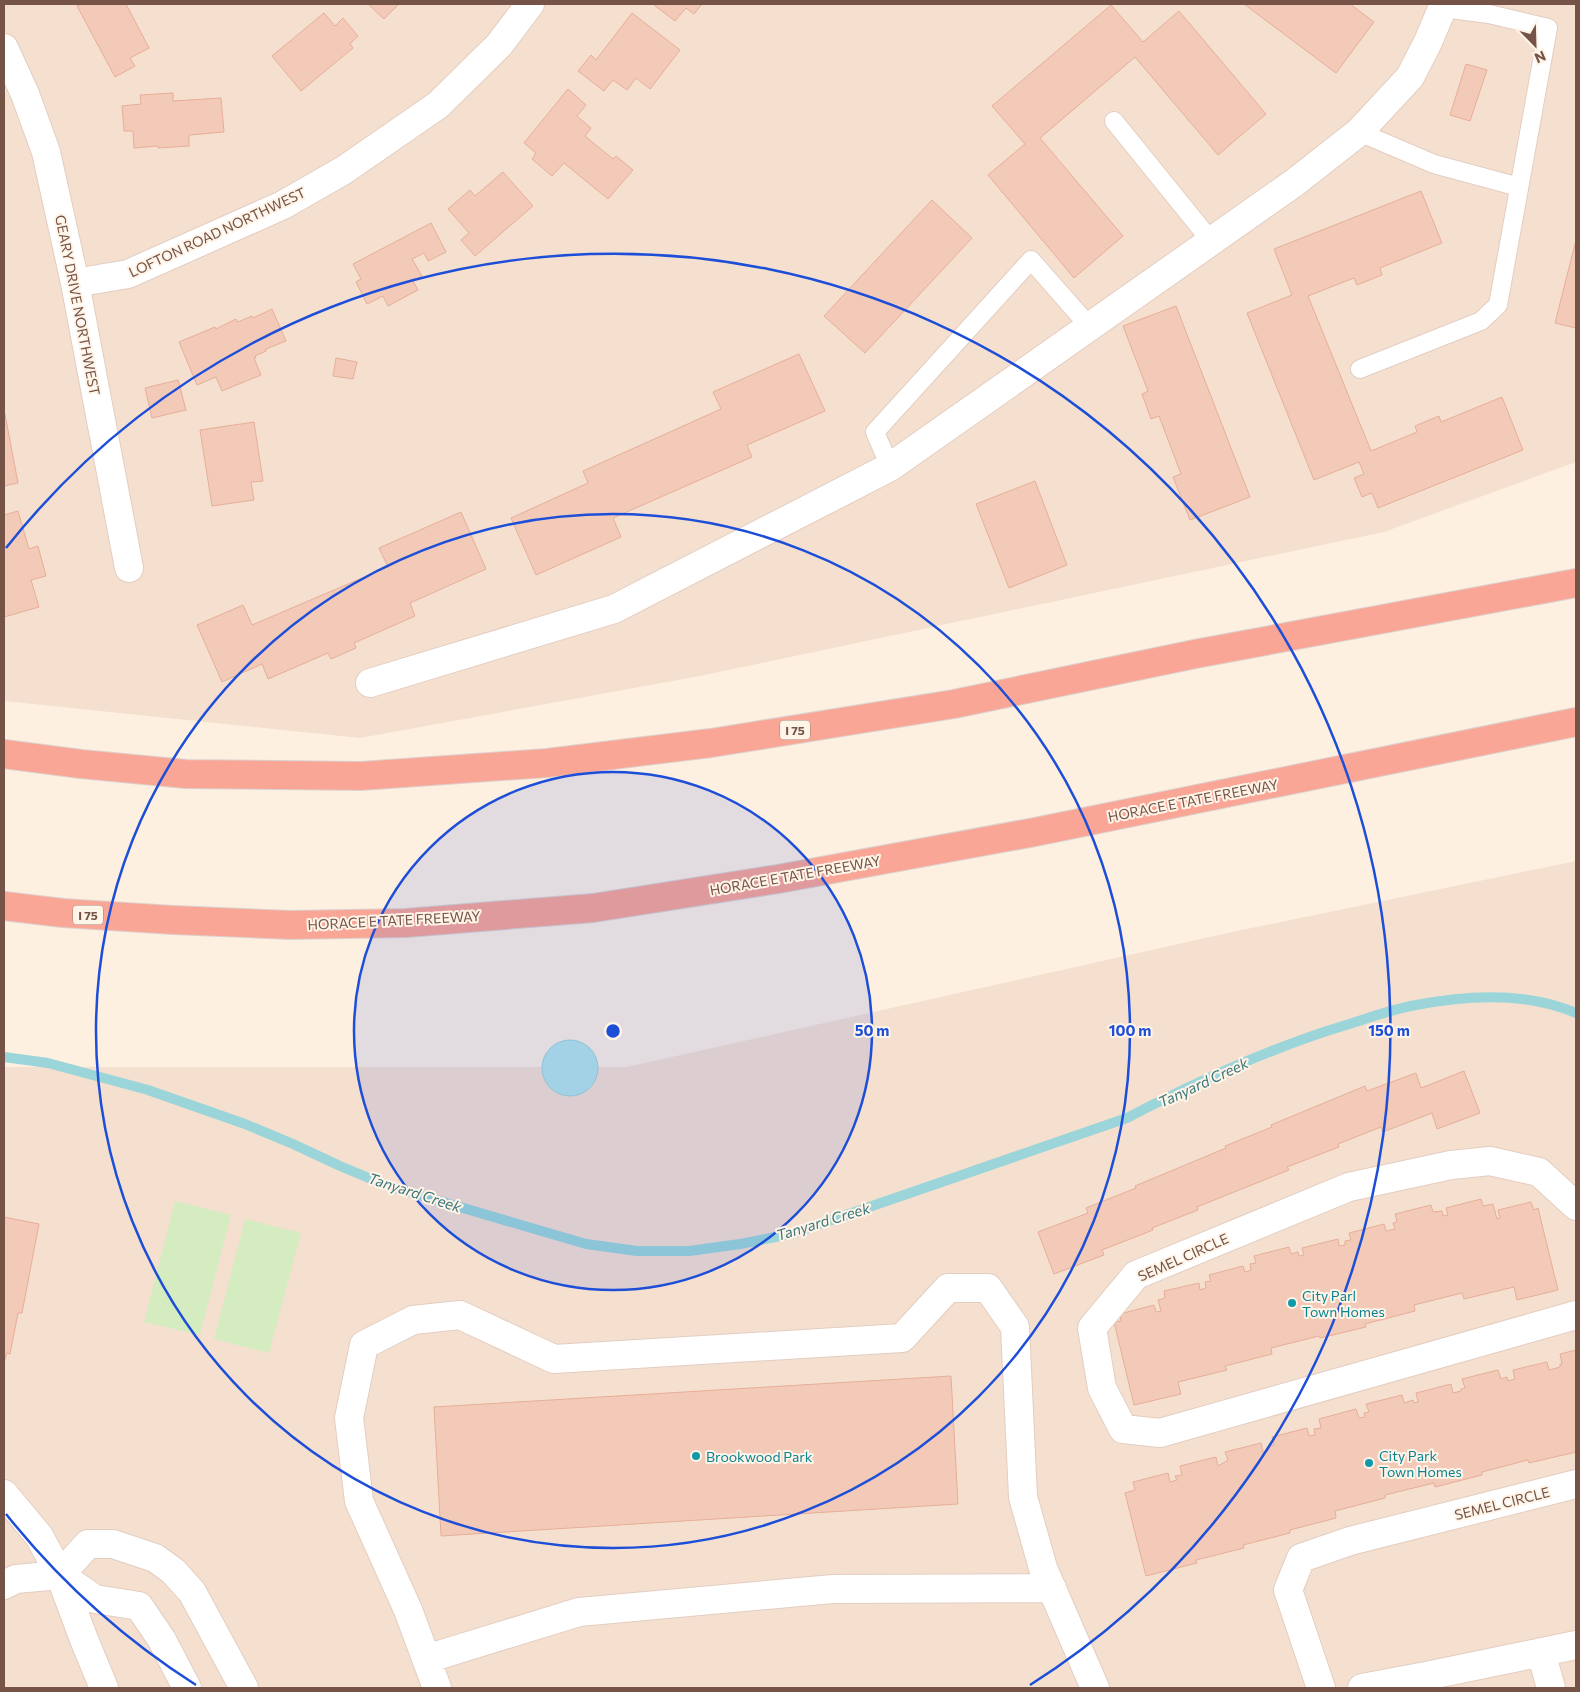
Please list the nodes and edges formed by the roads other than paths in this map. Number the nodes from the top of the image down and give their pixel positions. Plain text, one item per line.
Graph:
1 (530, 4) edge
2 (1444, 6) edge
3 (4, 48) edge
4 (1114, 121) dead end
5 (1359, 132) junction
6 (1519, 187) junction
7 (1211, 241) junction
8 (75, 283) junction
9 (1089, 326) junction
10 (1360, 369) dead end
11 (890, 467) junction
12 (129, 568) dead end
13 (1576, 583) edge
14 (370, 682) dead end
15 (1576, 722) edge
16 (4, 754) edge
17 (4, 906) edge
18 (1576, 1206) edge
19 (1576, 1315) edge
20 (1576, 1484) edge
21 (4, 1494) edge
22 (60, 1575) junction
23 (4, 1585) edge
24 (1052, 1588) junction
25 (1576, 1645) edge
26 (1541, 1652) junction
27 (426, 1658) junction
28 (104, 1688) edge
29 (187, 1688) edge
30 (244, 1688) edge
31 (437, 1688) edge
32 (1095, 1688) edge
33 (1321, 1688) edge
34 (1362, 1688) edge
35 (1551, 1688) edge

1 - 8 street, LOFTON ROAD NORTHWEST
2 - 5 street
2 - 6 lane
3 - 8 street, GEARY DRIVE NORTHWEST
4 - 7 lane
5 - 6 lane
5 - 7 street
6 - 10 lane
7 - 9 street
8 - 12 street, GEARY DRIVE NORTHWEST
9 - 11 street
9 - 11 lane
11 - 14 street
13 - 16 highway, I 75
15 - 17 highway, HORACE E TATE FREEWAY / I 75
18 - 19 street, SEMEL CIRCLE
20 - 33 street, SEMEL CIRCLE
21 - 22 street
22 - 23 street
22 - 28 street
22 - 29 street
22 - 30 street
24 - 27 street
24 - 27 street
24 - 32 street
25 - 26 street
26 - 34 street
26 - 35 street
27 - 31 street

